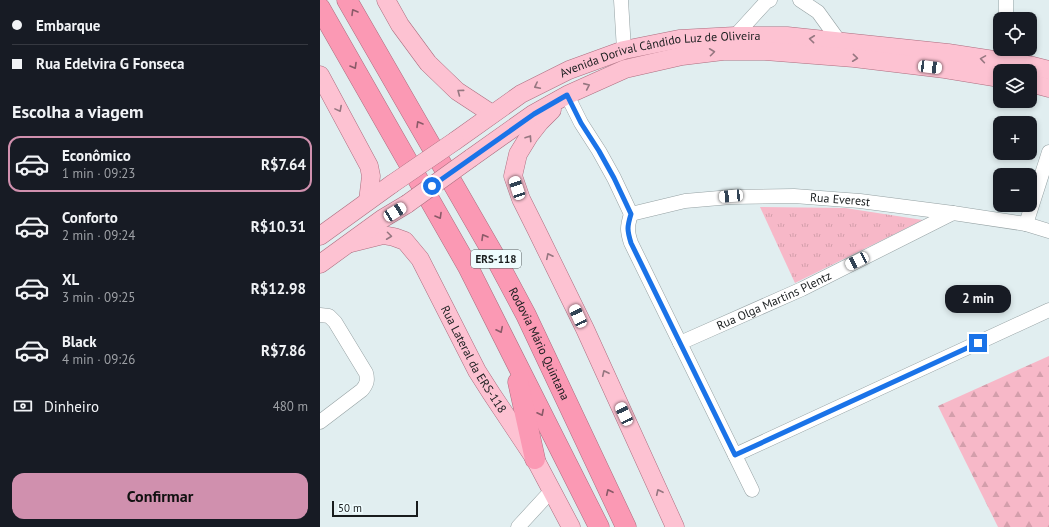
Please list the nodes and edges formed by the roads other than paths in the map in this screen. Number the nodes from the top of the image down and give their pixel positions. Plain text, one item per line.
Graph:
1 (348, 0) edge
2 (386, 0) edge
3 (621, 0) edge
4 (770, 0) edge
5 (800, 0) edge
6 (1006, 0) edge
7 (820, 6) edge
8 (320, 8) edge
9 (1006, 12) edge
10 (735, 36) junction
11 (839, 41) junction
12 (624, 50) junction
13 (1005, 63) edge
14 (1049, 70) edge
15 (320, 75) edge
16 (1037, 85) edge
17 (1049, 88) edge
18 (567, 95) junction
19 (492, 114) junction
20 (1049, 152) edge
21 (368, 201) junction
22 (953, 213) junction
23 (631, 214) junction
24 (1026, 224) junction
25 (1049, 231) edge
26 (320, 236) edge
27 (351, 243) junction
28 (320, 264) edge
29 (1049, 310) edge
30 (323, 319) edge
31 (680, 343) junction
32 (511, 353) junction
33 (320, 422) edge
34 (735, 455) junction
35 (535, 459) junction
36 (552, 490) junction
37 (752, 490) dead end
38 (518, 527) edge
39 (570, 527) edge
40 (599, 527) edge
41 (626, 527) edge
42 (675, 527) edge

41 -> 1 highway, Rodovia Mário Quintana / ERS-118
19 -> 2 main road
3 - 12 street
4 - 10 street
5 - 7 street
6 - 9 street
7 - 11 street
8 -> 32 highway, ERS-118
11 -> 10 main road, Avenida Dorival Cândido Luz de Oliveira
10 - 12 main road, Avenida Dorival Cândido Luz de Oliveira
13 -> 11 main road, Avenida Dorival Cândido Luz de Oliveira
12 -> 19 main road, Avenida Dorival Cândido Luz de Oliveira
13 - 14 main road, Avenida Dorival Cândido Luz de Oliveira
18 -> 13 main road, Avenida Dorival Cândido Luz de Oliveira
15 -> 21 main road
16 - 17 main road
18 - 23 street
18 - 27 main road, Avenida Dorival Cândido Luz de Oliveira, bridge
42 -> 18 main road
19 - 21 main road, Avenida Dorival Cândido Luz de Oliveira, bridge
20 - 24 street
21 - 26 main road, Avenida Dorival Cândido Luz de Oliveira
22 - 23 street, Rua Everest
22 - 24 street, Rua Everest
22 - 31 street, Rua Olga Martins Plentz
23 - 31 street
24 - 25 street, Rua Everest
27 - 28 main road, Avenida Dorival Cândido Luz de Oliveira
27 -> 35 main road, Rua Lateral da ERS-118
29 - 34 street
30 - 33 street
31 - 34 street
32 - 35 highway
32 -> 40 highway, ERS-118
34 - 37 street
35 - 36 main road, Rua Lateral da ERS-118
36 - 38 street
36 - 39 main road, Rua Lateral da ERS-118

